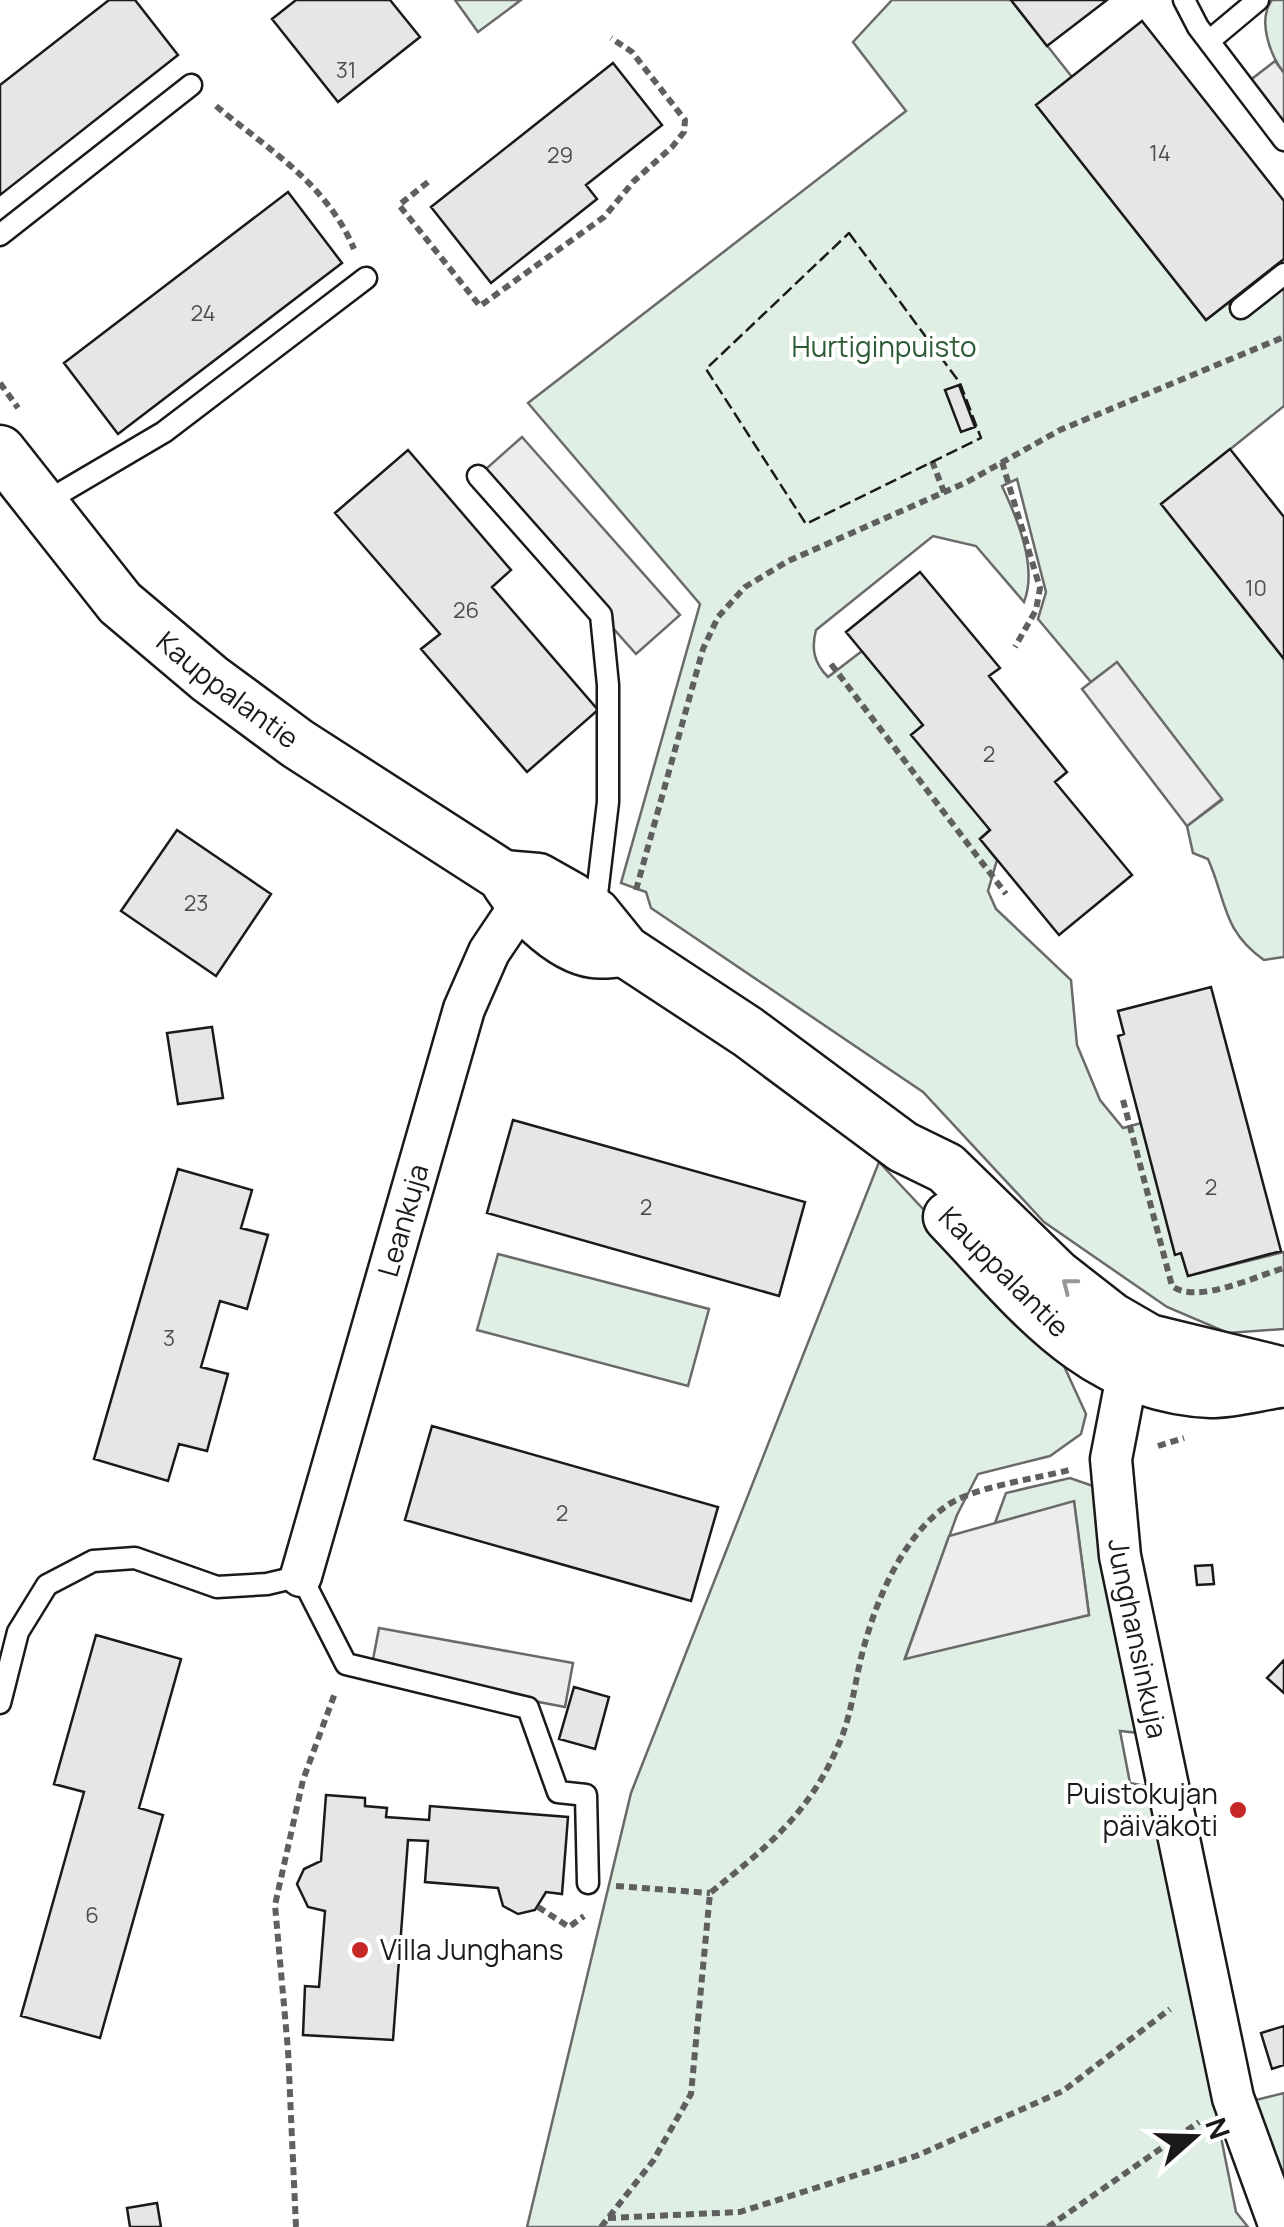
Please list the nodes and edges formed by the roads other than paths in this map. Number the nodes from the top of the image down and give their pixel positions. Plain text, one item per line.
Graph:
1 (1184, 0) edge
2 (1258, 0) edge
3 (1208, 41) junction
4 (191, 85) road end
5 (1284, 140) edge
6 (0, 235) edge
7 (1284, 274) edge
8 (366, 278) road end
9 (1241, 308) dead end
10 (0, 451) edge
11 (478, 476) dead end
12 (40, 505) junction
13 (520, 887) junction
14 (611, 927) junction
15 (1138, 1358) junction
16 (1284, 1372) edge
17 (1284, 1381) edge
18 (301, 1576) junction
19 (0, 1703) edge
20 (588, 1883) road end
21 (1280, 2227) edge

1 - 3 lane
2 - 3 lane
3 - 5 lane
4 - 6 lane
7 - 9 lane
8 - 12 lane
10 - 12 street, Kauppalantie
11 - 14 lane
12 - 13 street, Kauppalantie
13 - 14 street, Kauppalantie
13 - 18 street, Leankuja
14 - 15 street, Kauppalantie
15 - 16 street
15 - 17 street
15 - 21 street, Junghansinkuja
18 - 19 lane
18 - 20 lane

